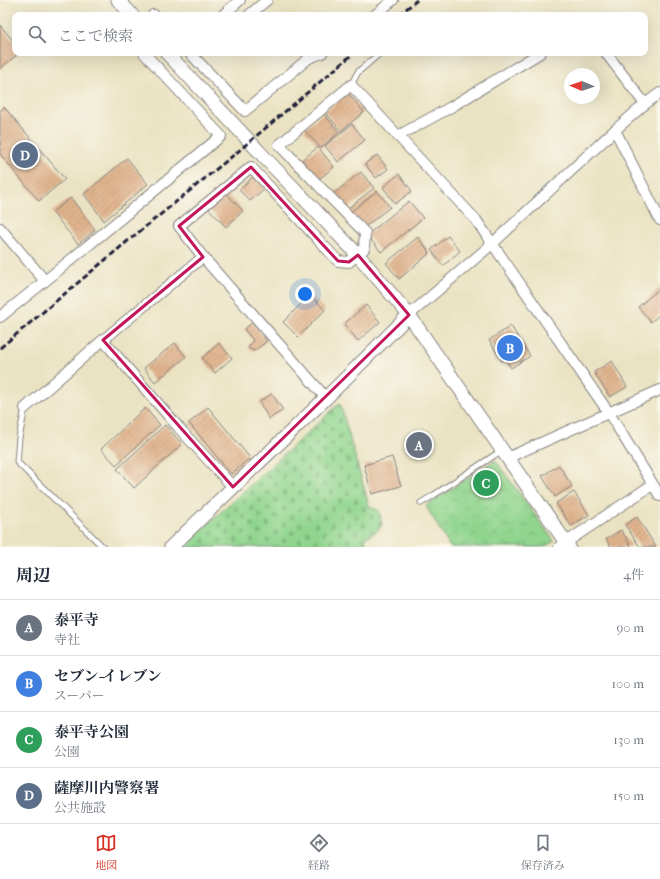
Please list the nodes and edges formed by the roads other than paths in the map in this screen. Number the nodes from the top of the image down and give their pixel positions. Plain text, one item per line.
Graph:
1 (118, 0) edge
2 (240, 0) edge
3 (267, 0) edge
4 (393, 0) edge
5 (129, 12) edge
6 (226, 12) edge
7 (252, 12) edge
8 (379, 12) edge
9 (147, 56) edge
10 (170, 56) edge
11 (197, 56) edge
12 (314, 56) edge
13 (377, 56) edge
14 (535, 56) edge
15 (608, 56) edge
16 (350, 85) junction
17 (660, 93) edge
18 (645, 104) junction
19 (615, 130) junction
20 (398, 136) junction
21 (660, 220) edge
22 (0, 228) edge
23 (492, 244) junction
24 (358, 255) junction
25 (204, 257) junction
26 (45, 281) junction
27 (409, 315) junction
28 (0, 317) edge
29 (103, 340) junction
30 (660, 390) edge
31 (326, 398) junction
32 (25, 408) joint
33 (609, 413) junction
34 (505, 454) junction
35 (652, 485) junction
36 (233, 487) junction
37 (660, 496) edge
38 (420, 502) dead end
39 (565, 546) edge
40 (103, 547) edge
41 (171, 547) edge

1 - 5 street
2 - 6 street
3 - 7 street
4 - 8 street
9 - 26 street
10 - 24 street
11 - 12 street
13 - 16 lane
14 - 20 street
15 - 18 street
16 - 20 street
16 - 24 street
17 - 18 street
18 - 19 street
19 - 21 street
19 - 23 street
20 - 23 street
22 - 26 street
23 - 27 street
23 - 33 street
24 - 25 street
24 - 27 street
25 - 29 street
25 - 31 street
26 - 28 street
27 - 31 street
27 - 34 street
29 - 32 street
29 - 36 street
30 - 33 street
31 - 36 street
32 - 40 lane
33 - 34 street
33 - 35 street
34 - 38 lane
34 - 39 street
35 - 37 street
35 - 39 street
36 - 41 street

